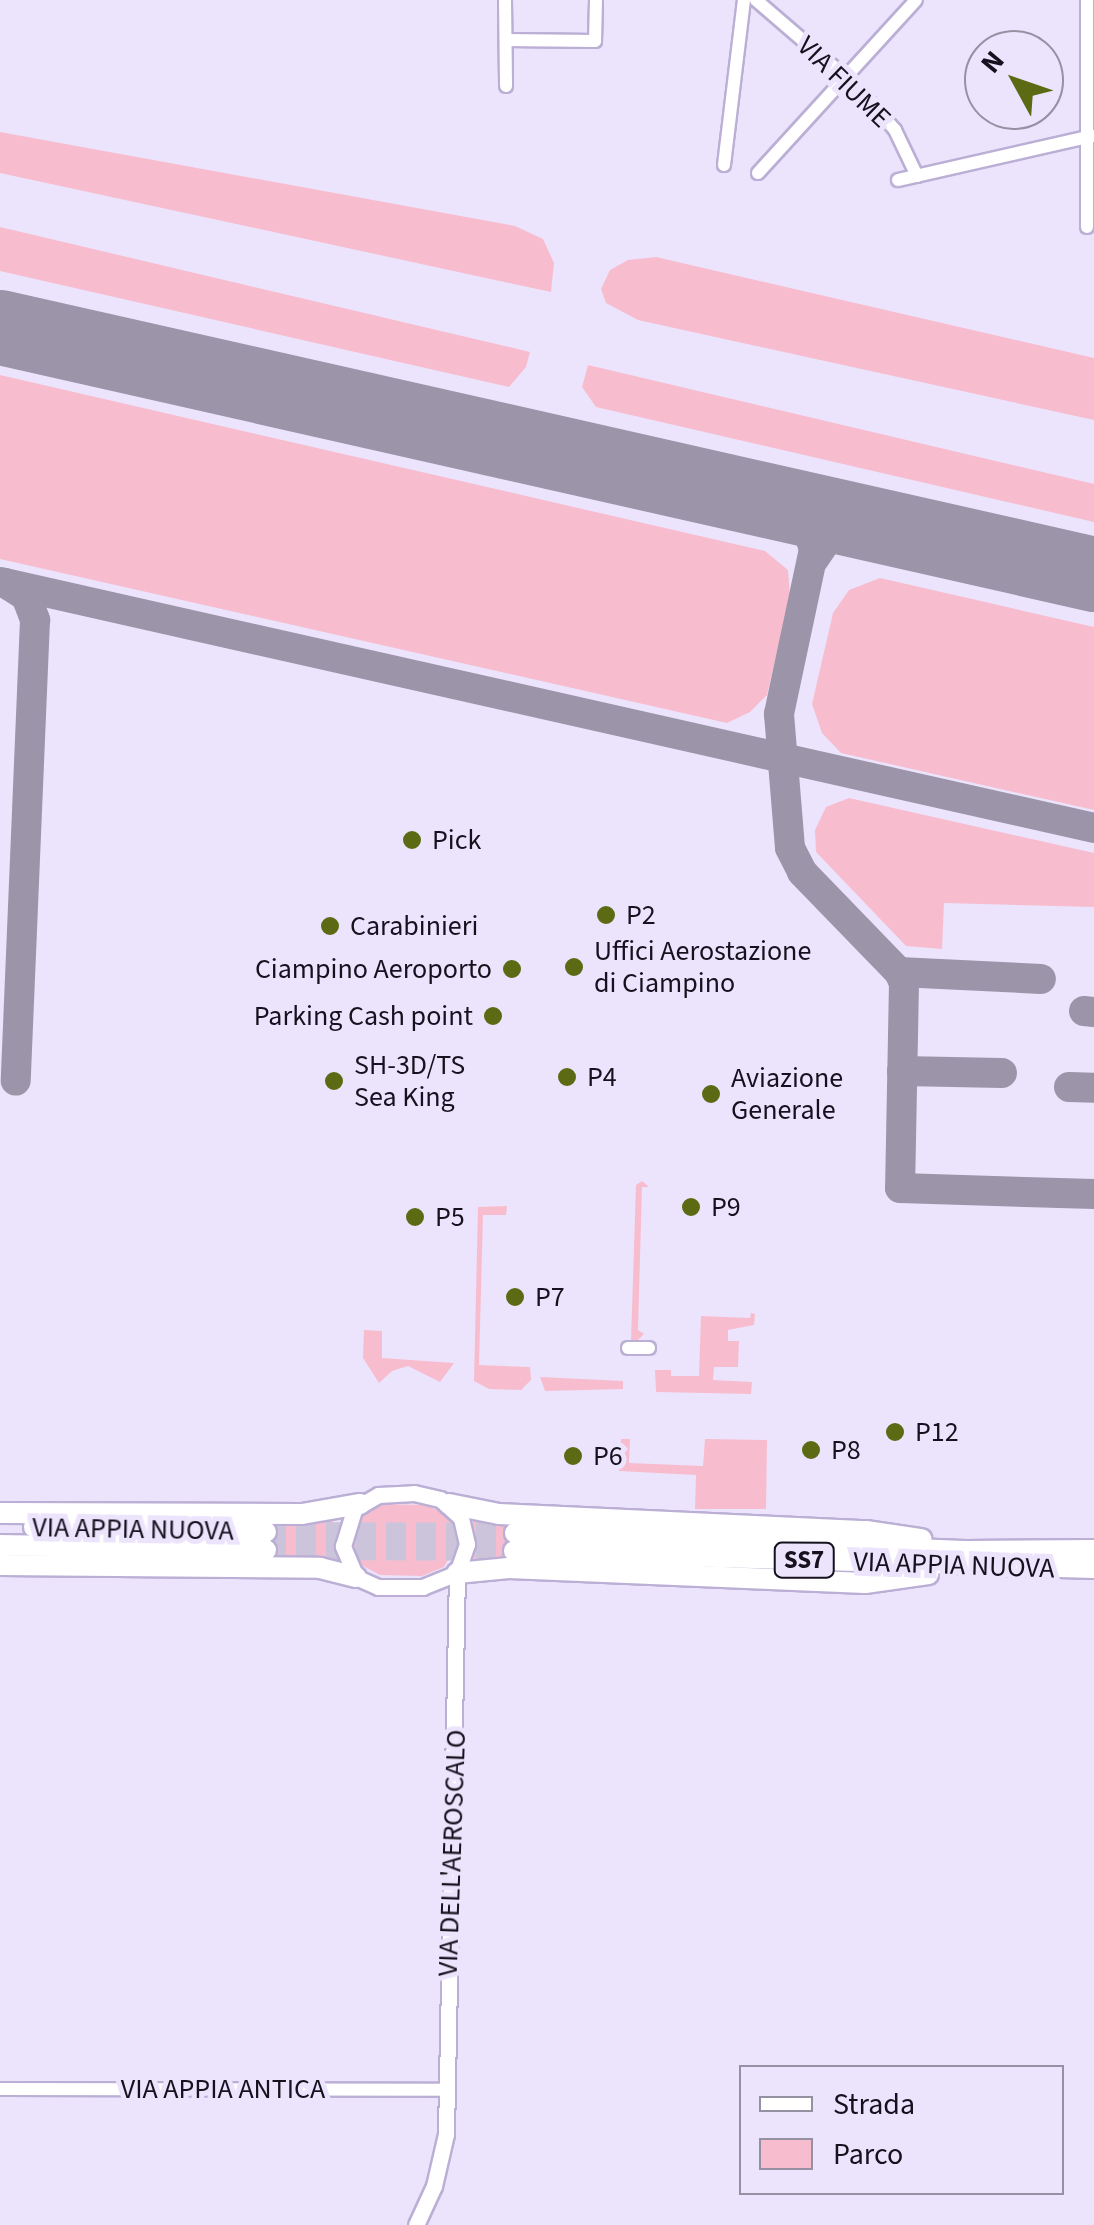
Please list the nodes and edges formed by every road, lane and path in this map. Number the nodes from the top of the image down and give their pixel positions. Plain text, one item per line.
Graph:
1 (506, 0) edge
2 (596, 0) edge
3 (744, 0) edge
4 (756, 0) edge
5 (916, 0) edge
6 (1087, 0) edge
7 (506, 40) junction
8 (847, 77) junction
9 (506, 86) dead end
10 (1090, 136) edge
11 (724, 165) dead end
12 (758, 174) dead end
13 (918, 176) junction
14 (898, 180) dead end
15 (1088, 227) dead end
16 (628, 1348) dead end
17 (649, 1348) dead end
18 (360, 1504) junction
19 (449, 1504) junction
20 (0, 1514) edge
21 (0, 1526) edge
22 (514, 1542) tunnel mouth
23 (0, 1545) edge
24 (1094, 1550) edge
25 (964, 1559) junction
26 (0, 1565) edge
27 (1094, 1568) edge
28 (457, 1573) junction
29 (356, 1577) junction
30 (422, 1586) junction
31 (459, 1617) junction
32 (0, 2089) edge
33 (446, 2090) junction
34 (416, 2225) edge

1 - 7 street
2 - 7 street
3 - 11 street
4 - 8 street, VIA FIUME
5 - 8 street
6 - 10 street
7 - 9 street
8 - 12 street
8 - 13 street, VIA FIUME
10 - 13 street
10 - 15 street
13 - 14 street
16 - 17 street
18 - 19 street
18 - 20 main road
18 - 29 street
19 - 25 main road
19 - 28 street
21 - 23 main road, VIA APPIA NUOVA
22 - 25 main road, VIA APPIA NUOVA / SS7
24 - 25 main road, VIA APPIA NUOVA / SS7
25 - 27 main road, VIA APPIA NUOVA / SS7
25 - 28 main road
26 - 29 main road
28 - 30 street
28 - 31 street, VIA DELL'AEROSCALO
29 - 30 street
30 - 31 street
31 - 33 street, VIA DELL'AEROSCALO
32 - 33 street, VIA APPIA ANTICA
33 - 34 street, VIA DELL'AEROSCALO

